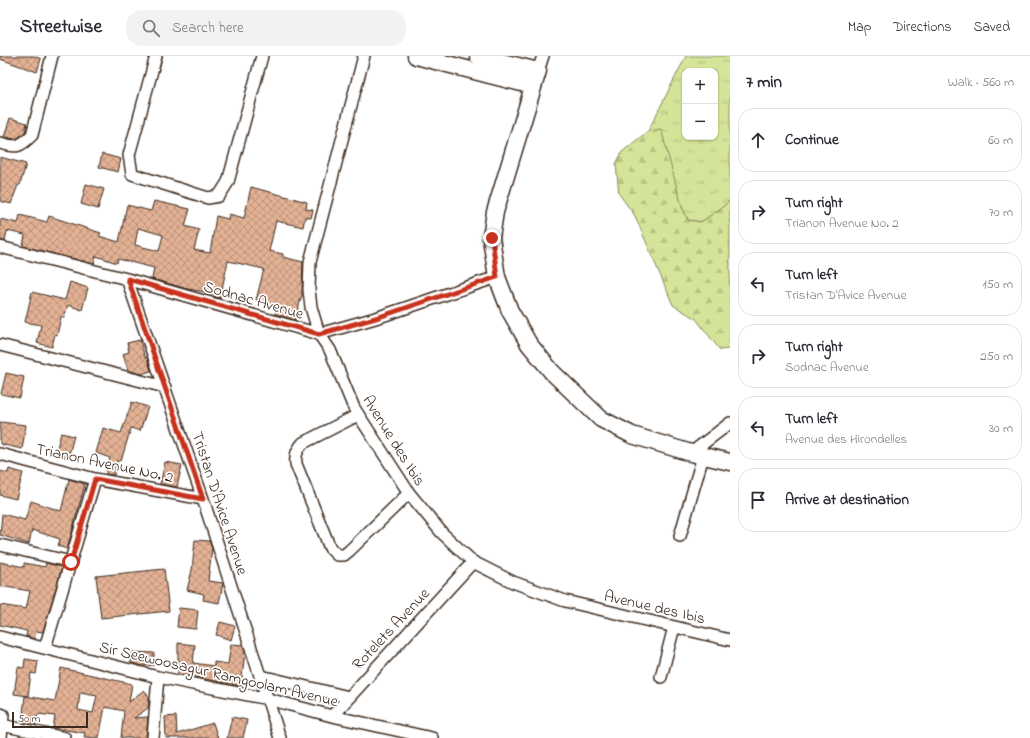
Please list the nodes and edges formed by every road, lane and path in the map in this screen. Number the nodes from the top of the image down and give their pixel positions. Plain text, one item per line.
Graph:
1 (52, 56) edge
2 (156, 56) edge
3 (262, 56) edge
4 (364, 56) edge
5 (416, 56) edge
6 (478, 56) edge
7 (543, 56) edge
8 (536, 78) junction
9 (0, 143) edge
10 (0, 247) edge
11 (497, 277) junction
12 (128, 279) junction
13 (319, 334) junction
14 (0, 345) edge
15 (165, 387) junction
16 (358, 415) junction
17 (730, 423) edge
18 (0, 454) edge
19 (697, 454) junction
20 (730, 462) edge
21 (95, 479) junction
22 (409, 493) junction
23 (203, 499) junction
24 (680, 536) dead end
25 (0, 545) edge
26 (71, 562) junction
27 (473, 562) junction
28 (674, 627) junction
29 (0, 637) edge
30 (730, 640) edge
31 (45, 648) junction
32 (261, 676) junction
33 (661, 677) dead end
34 (158, 678) junction
35 (349, 697) junction
36 (268, 699) junction
37 (332, 716) junction
38 (1, 720) edge
39 (412, 736) edge
40 (1, 738) edge
41 (65, 738) edge
42 (153, 738) edge
43 (280, 738) edge
44 (432, 738) edge

1 - 9 street
2 - 3 street
4 - 13 street, Avenue des Ibis
5 - 8 main road
6 - 8 main road
7 - 8 street
8 - 11 main road
10 - 12 street, Sodnac Avenue
11 - 13 street, Sodnac Avenue
11 - 19 main road
12 - 13 street, Sodnac Avenue
12 - 15 street, Tristan D'Avice Avenue
13 - 16 street, Avenue des Ibis
14 - 15 street
15 - 23 street, Tristan D'Avice Avenue
16 - 22 street, Avenue des Ibis
16 - 22 street
17 - 19 street
18 - 21 street, Trianon Avenue No. 2
19 - 20 main road
19 - 24 street
21 - 23 street, Trianon Avenue No. 2
21 - 26 street
22 - 27 street, Avenue des Ibis
23 - 32 street, Tristan D'Avice Avenue
25 - 26 street
26 - 31 street
27 - 28 street, Avenue des Ibis
27 - 35 street, Rotelets Avenue
28 - 30 street, Avenue des Ibis
28 - 33 street
29 - 31 street, Sir Seewoosagur Ramgoolam Avenue
31 - 34 street, Sir Seewoosagur Ramgoolam Avenue
32 - 35 street
32 - 36 street, Tristan D'Avice Avenue
34 - 36 street, Sir Seewoosagur Ramgoolam Avenue
34 - 42 street
35 - 37 street, Rotelets Avenue
36 - 37 street, Sir Seewoosagur Ramgoolam Avenue
36 - 43 street, Tristan D'Avice Avenue
37 - 39 street, Sir Seewoosagur Ramgoolam Avenue
38 - 40 street
38 - 41 street
39 - 44 street, Sir Seewoosagur Ramgoolam Avenue

